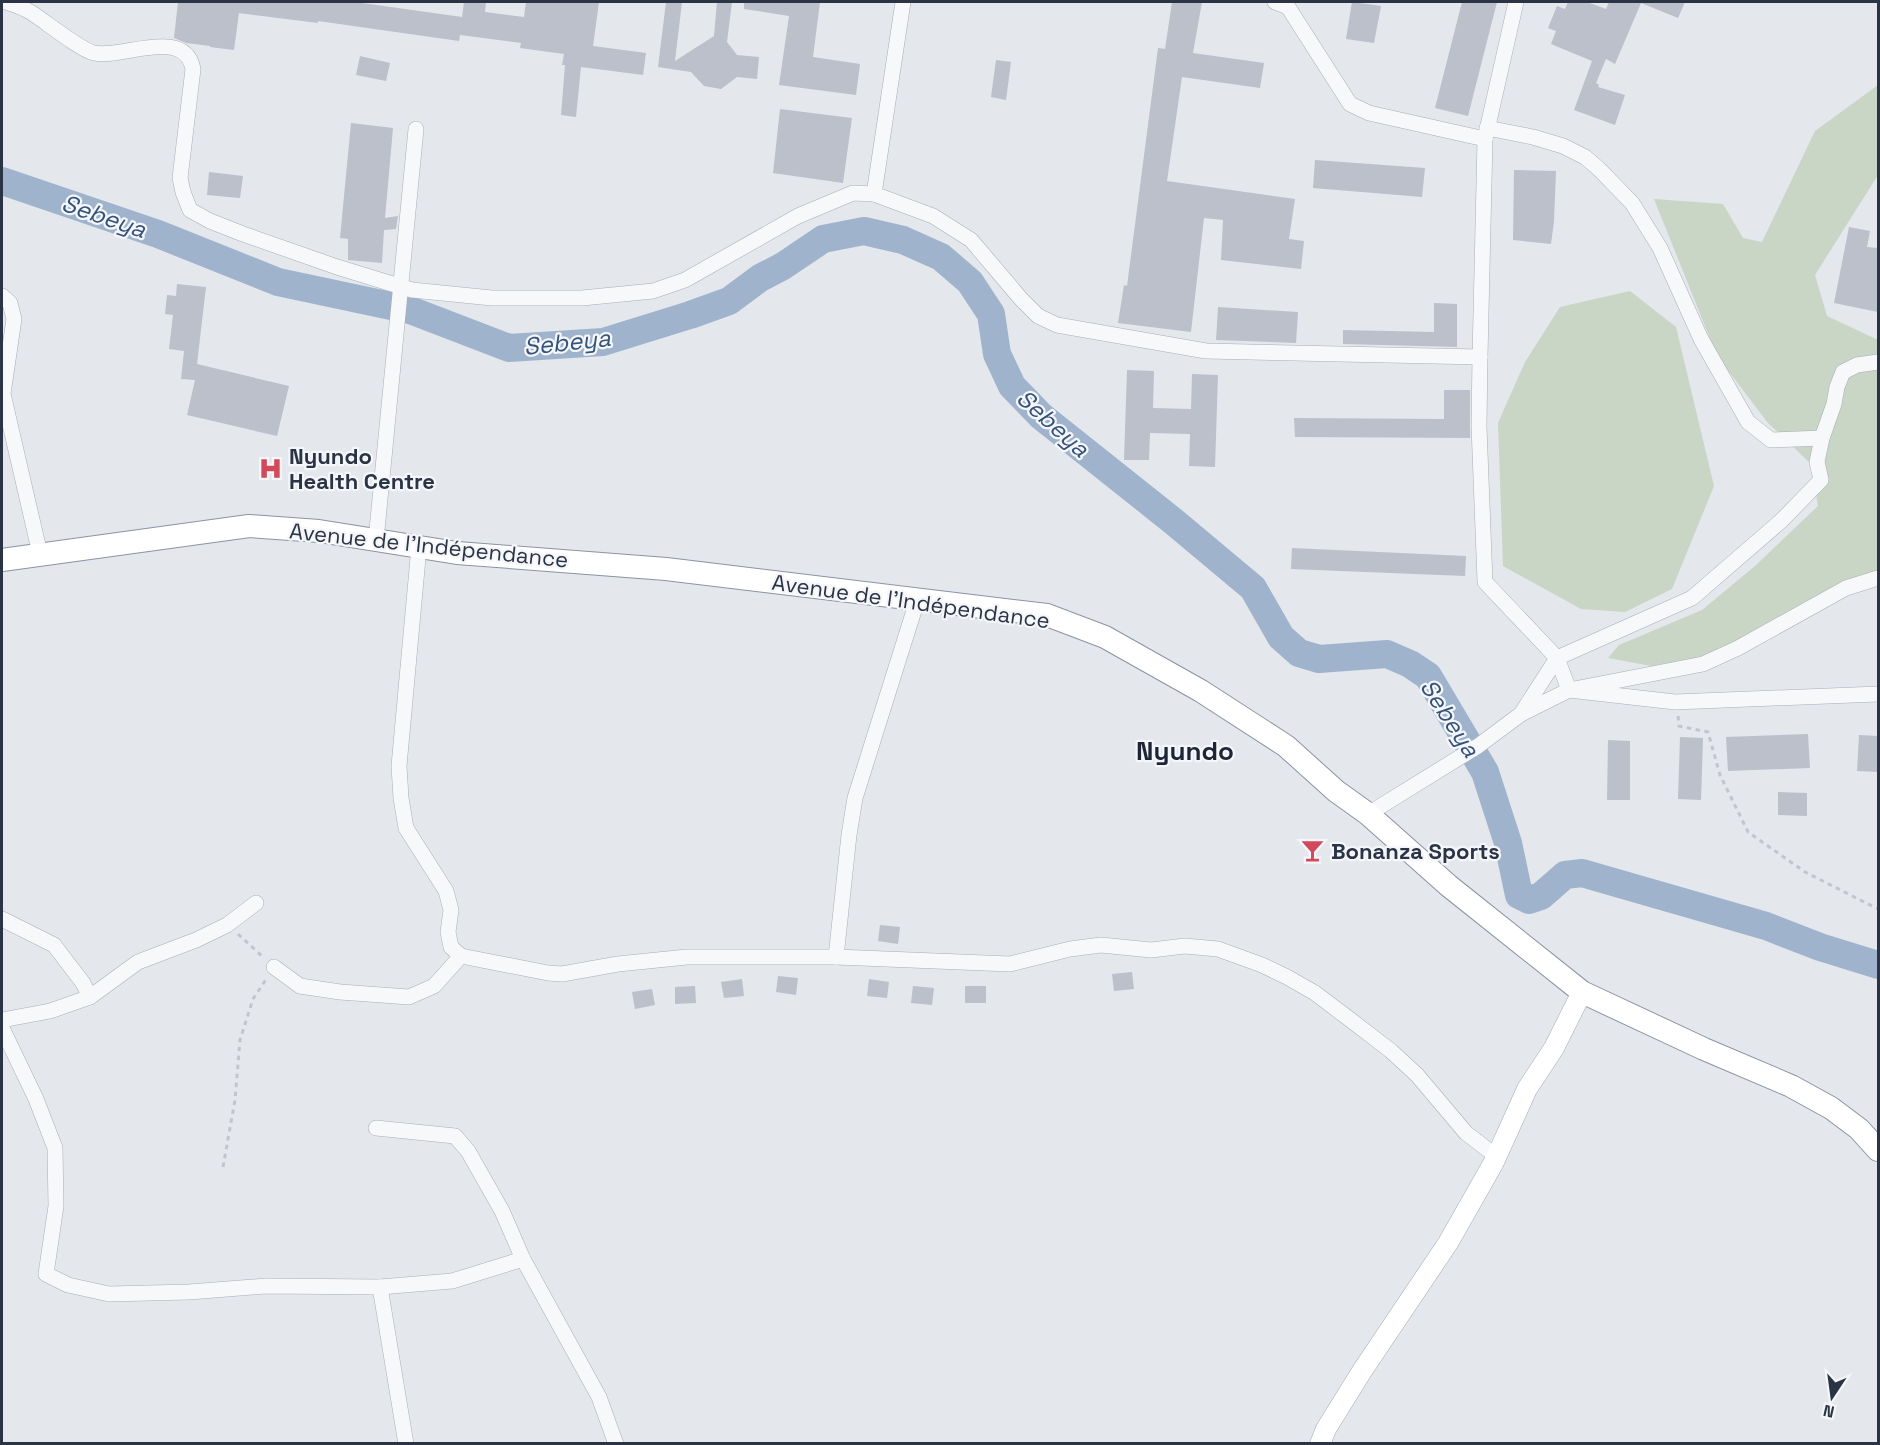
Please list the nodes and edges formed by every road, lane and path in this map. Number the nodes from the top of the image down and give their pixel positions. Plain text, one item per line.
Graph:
1 (6, 2) edge
2 (903, 2) edge
3 (1275, 2) edge
4 (1516, 2) edge
5 (416, 129) dead end
6 (1486, 134) junction
7 (874, 194) junction
8 (400, 293) junction
9 (2, 296) edge
10 (1480, 357) junction
11 (1878, 362) edge
12 (1822, 438) junction
13 (376, 540) junction
14 (419, 547) junction
15 (40, 554) junction
16 (2, 560) edge
17 (1878, 578) edge
18 (917, 601) junction
19 (1557, 658) junction
20 (1569, 690) junction
21 (1878, 694) edge
22 (1675, 702) junction
23 (1521, 714) junction
24 (1368, 814) junction
25 (256, 903) dead end
26 (1878, 909) edge
27 (2, 920) edge
28 (227, 925) junction
29 (461, 956) junction
30 (836, 957) junction
31 (274, 967) junction
32 (1582, 992) junction
33 (90, 998) junction
34 (2, 1020) edge
35 (2, 1028) edge
36 (376, 1128) dead end
37 (1878, 1150) edge
38 (1496, 1156) junction
39 (223, 1167) dead end
40 (523, 1259) junction
41 (380, 1287) junction
42 (406, 1443) edge
43 (616, 1443) edge
44 (1320, 1443) edge

1 - 8 street
2 - 7 street
3 - 6 street
4 - 6 street
5 - 8 street
6 - 10 street
6 - 12 street
7 - 8 street
7 - 10 street
8 - 13 street
9 - 15 street
10 - 19 street
11 - 12 street
12 - 19 street
13 - 14 highway, Avenue de l'Indépendance
13 - 15 highway, Avenue de l'Indépendance
14 - 18 highway, Avenue de l'Indépendance
14 - 29 street
15 - 16 highway, Avenue de l'Indépendance
17 - 20 street
18 - 24 highway, Avenue de l'Indépendance
18 - 30 street
19 - 20 street
19 - 23 street
20 - 22 street
20 - 23 street
21 - 22 street
22 - 26 path
23 - 24 street
24 - 32 highway, Avenue de l'Indépendance
25 - 28 street
27 - 33 street
28 - 31 path
28 - 33 street
29 - 30 street
29 - 31 street
30 - 38 street
31 - 39 path
32 - 37 highway, Avenue de l'Indépendance
32 - 38 main road
33 - 34 street
35 - 41 street
36 - 40 street
38 - 44 main road
40 - 41 street
40 - 43 street
41 - 42 street

